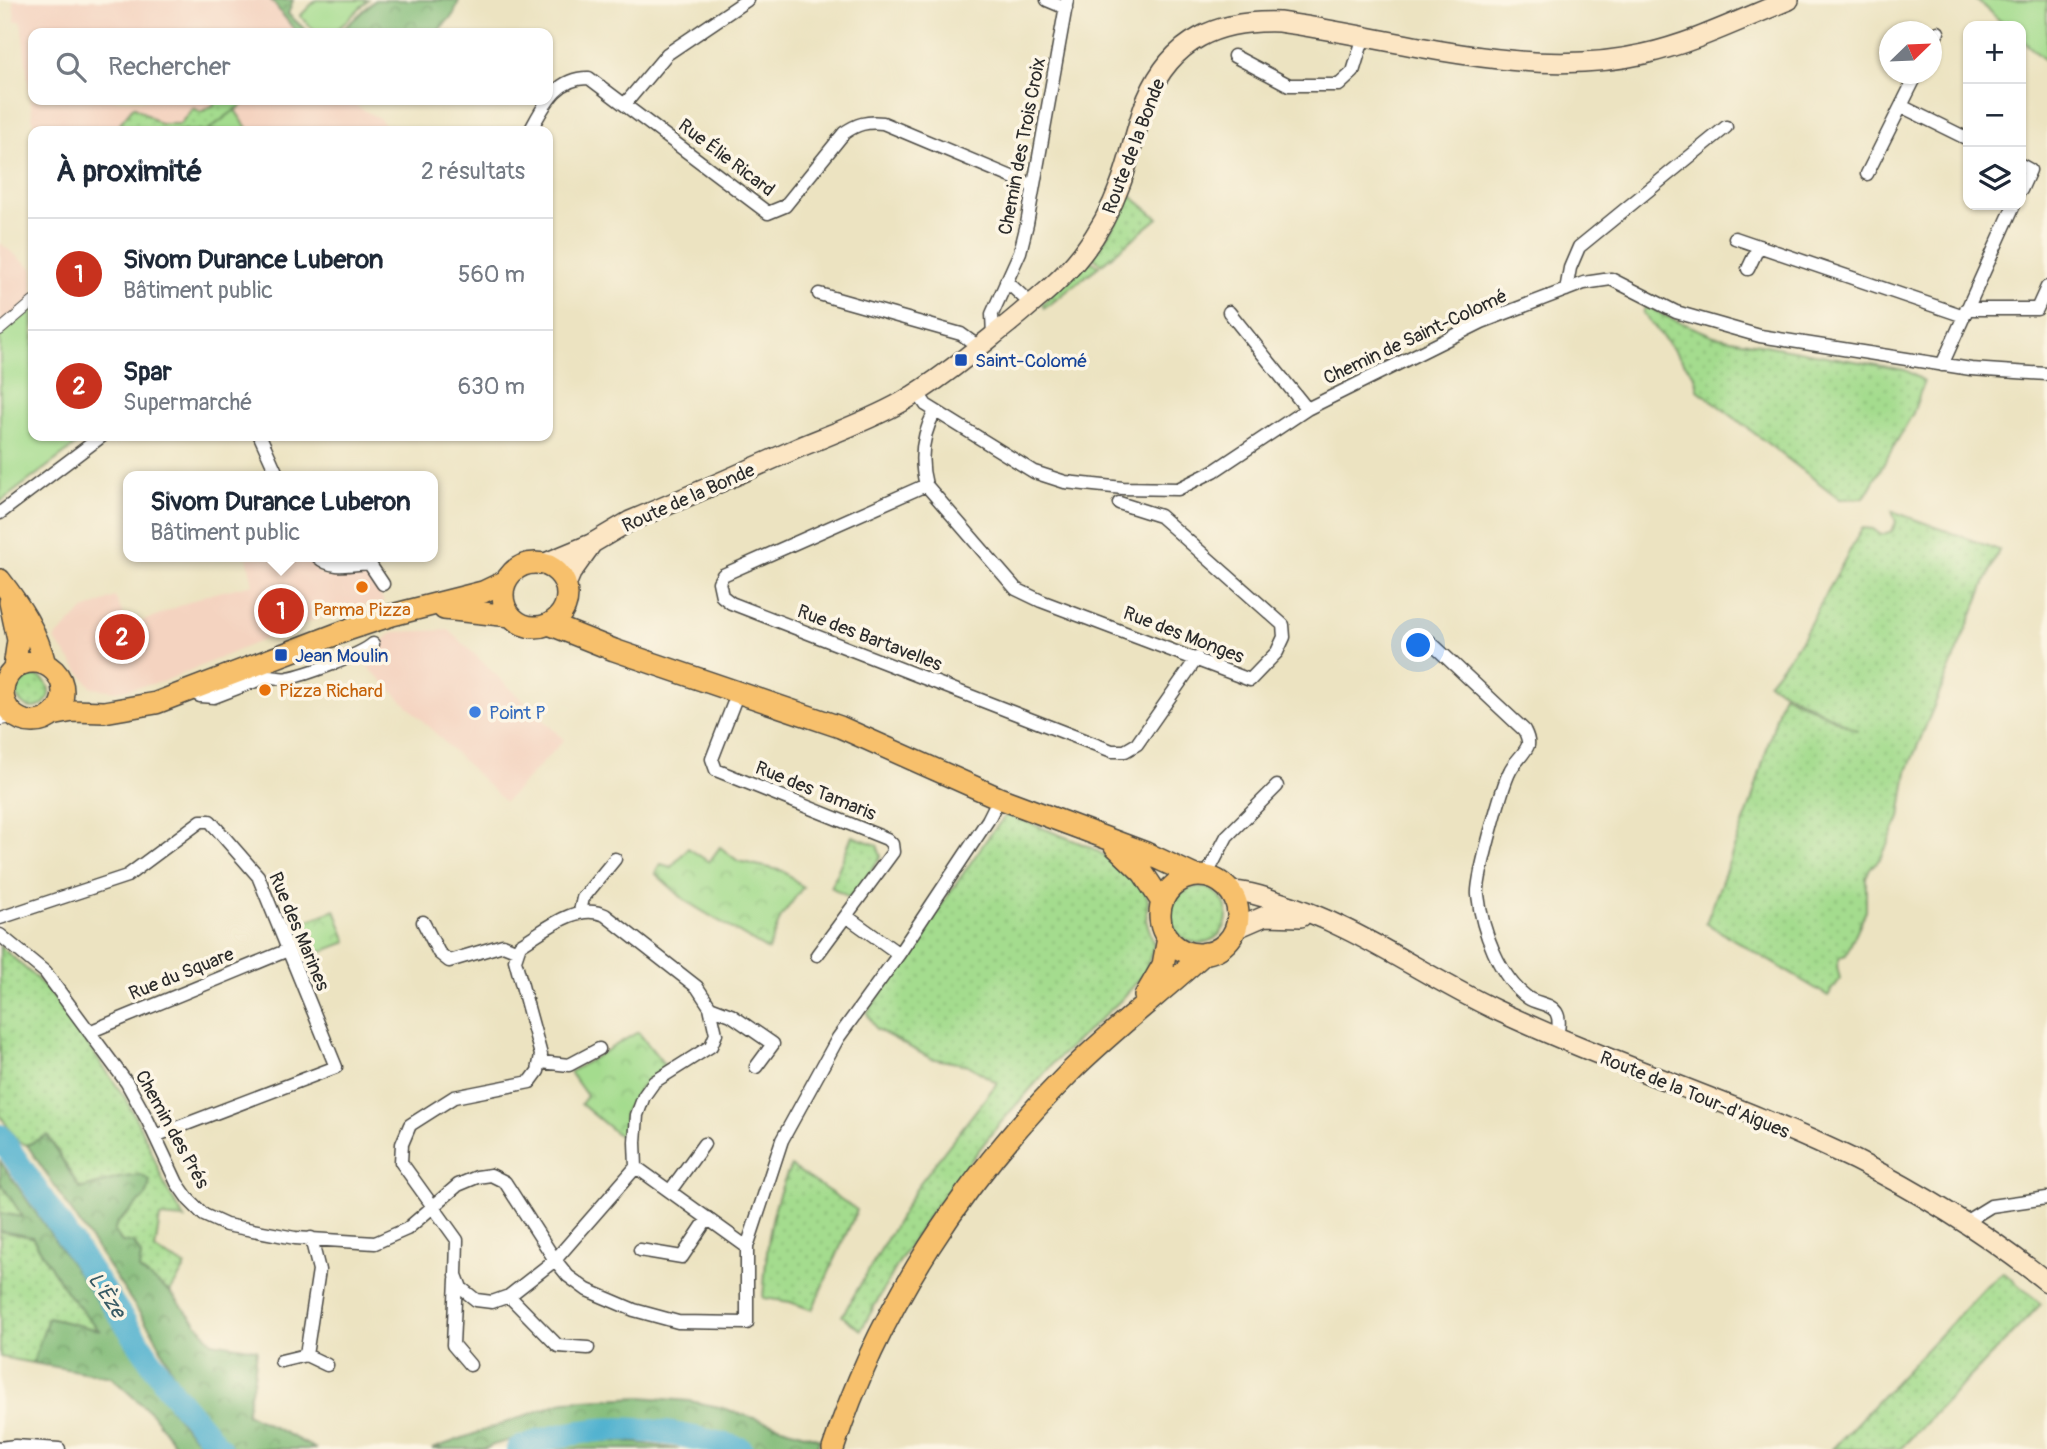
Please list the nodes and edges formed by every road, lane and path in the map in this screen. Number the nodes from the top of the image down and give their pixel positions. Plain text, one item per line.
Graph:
1 (747, 0) edge
2 (1047, 0) edge
3 (1789, 0) edge
4 (1066, 4) edge
5 (1364, 36) junction
6 (1234, 56) dead end
7 (1912, 84) edge
8 (553, 94) edge
9 (625, 104) junction
10 (544, 105) edge
11 (1901, 106) junction
12 (533, 126) edge
13 (1726, 127) dead end
14 (1963, 137) edge
15 (1867, 174) dead end
16 (1033, 186) junction
17 (2012, 210) edge
18 (1735, 238) dead end
19 (1759, 246) junction
20 (1748, 269) dead end
21 (1006, 281) junction
22 (2047, 287) edge
23 (1566, 290) junction
24 (819, 294) dead end
25 (1031, 304) junction
26 (28, 306) edge
27 (1229, 312) dead end
28 (1965, 313) junction
29 (0, 330) edge
30 (986, 341) junction
31 (1942, 365) junction
32 (2047, 374) edge
33 (917, 392) junction
34 (1307, 409) junction
35 (935, 411) junction
36 (95, 441) edge
37 (262, 441) edge
38 (276, 471) edge
39 (926, 485) junction
40 (1119, 503) dead end
41 (0, 513) edge
42 (591, 544) junction
43 (323, 562) edge
44 (543, 564) junction
45 (0, 580) edge
46 (506, 581) junction
47 (383, 584) dead end
48 (566, 594) junction
49 (423, 608) junction
50 (511, 616) junction
51 (549, 624) junction
52 (1429, 641) dead end
53 (373, 644) dead end
54 (614, 650) junction
55 (1198, 658) junction
56 (45, 664) junction
57 (14, 668) junction
58 (60, 680) junction
59 (1, 688) edge
60 (190, 691) junction
61 (738, 692) junction
62 (119, 709) junction
63 (52, 715) junction
64 (7, 716) edge
65 (1277, 786) dead end
66 (999, 798) junction
67 (1105, 838) junction
68 (615, 859) dead end
69 (1201, 876) junction
70 (1230, 891) junction
71 (1162, 902) junction
72 (580, 911) junction
73 (846, 916) junction
74 (0, 918) edge
75 (423, 922) dead end
76 (1333, 923) junction
77 (1235, 929) junction
78 (0, 935) edge
79 (1168, 938) junction
80 (288, 950) junction
81 (517, 951) junction
82 (1205, 953) junction
83 (899, 954) junction
84 (817, 955) dead end
85 (710, 1007) junction
86 (1134, 1012) junction
87 (89, 1032) junction
88 (1557, 1038) junction
89 (599, 1049) dead end
90 (541, 1062) junction
91 (756, 1067) dead end
92 (155, 1136) junction
93 (704, 1144) dead end
94 (636, 1167) junction
95 (670, 1191) junction
96 (2047, 1198) edge
97 (433, 1206) junction
98 (708, 1217) junction
99 (1965, 1222) junction
100 (311, 1238) junction
101 (747, 1247) junction
102 (640, 1250) dead end
103 (555, 1260) junction
104 (456, 1275) junction
105 (2047, 1282) edge
106 (509, 1296) junction
107 (588, 1349) dead end
108 (306, 1355) junction
109 (281, 1361) dead end
110 (327, 1365) dead end
111 (470, 1365) dead end
112 (0, 1448) edge
113 (59, 1449) edge
114 (833, 1449) edge

1 - 9 street
2 - 4 street
3 - 5 main road, Route de la Bonde
4 - 16 street, Chemin des Trois Croix
5 - 6 street
5 - 25 main road, Route de la Bonde
7 - 11 street
8 - 9 street, Rue Élie Ricard
9 - 16 street, Rue Élie Ricard
10 - 12 street, Rue Élie Ricard
11 - 14 street
11 - 15 street
13 - 23 street
16 - 21 street, Chemin des Trois Croix
17 - 28 street
18 - 19 street
19 - 20 street
19 - 28 street
21 - 25 street
21 - 30 street, Chemin des Trois Croix
22 - 28 street
23 - 31 street, Chemin de Saint-Colomé
23 - 34 street, Chemin de Saint-Colomé
24 - 30 street
25 - 30 main road, Route de la Bonde
26 - 29 street
27 - 34 street
28 - 31 street
30 - 33 main road, Route de la Bonde
31 - 32 street, Chemin de Saint-Colomé
33 - 35 street, Chemin de Saint-Colomé
33 - 42 main road, Route de la Bonde
34 - 35 street, Chemin de Saint-Colomé
35 - 39 street
36 - 41 street
37 - 38 street
39 - 55 street, Rue des Monges
39 - 55 street, Rue des Bartavelles
40 - 55 street, Rue des Monges
42 - 44 main road, Route de la Bonde
42 - 48 main road, Route de la Bonde
43 - 47 street
44 - 46 main road
44 - 48 main road
45 - 56 main road
45 - 57 main road
46 - 49 main road
46 - 50 main road
48 - 51 main road
48 - 54 main road
49 - 50 main road
49 - 60 main road
50 - 51 main road
51 - 54 main road
52 - 88 street
53 - 60 street
54 - 61 main road
56 - 57 main road
56 - 58 main road
57 - 59 main road
58 - 62 main road
58 - 63 main road
59 - 64 main road
60 - 62 main road
61 - 66 main road
61 - 73 street, Rue des Tamaris
62 - 63 main road
63 - 64 main road
65 - 69 street
66 - 67 main road
66 - 83 street
67 - 69 main road
67 - 71 main road
68 - 72 street
69 - 70 main road
69 - 71 main road
70 - 76 main road, Route de la Tour-d'Aigues
70 - 77 main road
71 - 79 main road
72 - 81 street
72 - 85 street
73 - 83 street
73 - 84 street, Rue des Tamaris
74 - 80 street, Rue des Marines
75 - 81 street
76 - 77 main road, Route de la Tour-d'Aigues
76 - 88 main road, Route de la Tour-d'Aigues
77 - 82 main road
78 - 87 street, Chemin des Prés
79 - 82 main road
79 - 86 main road
80 - 87 street, Rue du Square
80 - 92 street, Rue des Marines
81 - 90 street
82 - 86 main road
83 - 101 street
85 - 91 street
85 - 94 street
86 - 114 main road
87 - 92 street, Chemin des Prés
88 - 99 main road, Route de la Tour-d'Aigues
89 - 90 street
90 - 97 street
92 - 100 street, Chemin des Prés
93 - 95 street
94 - 95 street
94 - 103 street
95 - 98 street
96 - 99 street
97 - 100 street, Chemin des Prés
97 - 103 street, Chemin des Prés
97 - 104 street
98 - 101 street
98 - 102 street
99 - 105 main road, Route de la Tour-d'Aigues
100 - 108 street
101 - 103 street, Chemin des Prés
103 - 106 street
104 - 106 street
104 - 111 street
106 - 107 street
108 - 109 street
108 - 110 street
112 - 113 street

